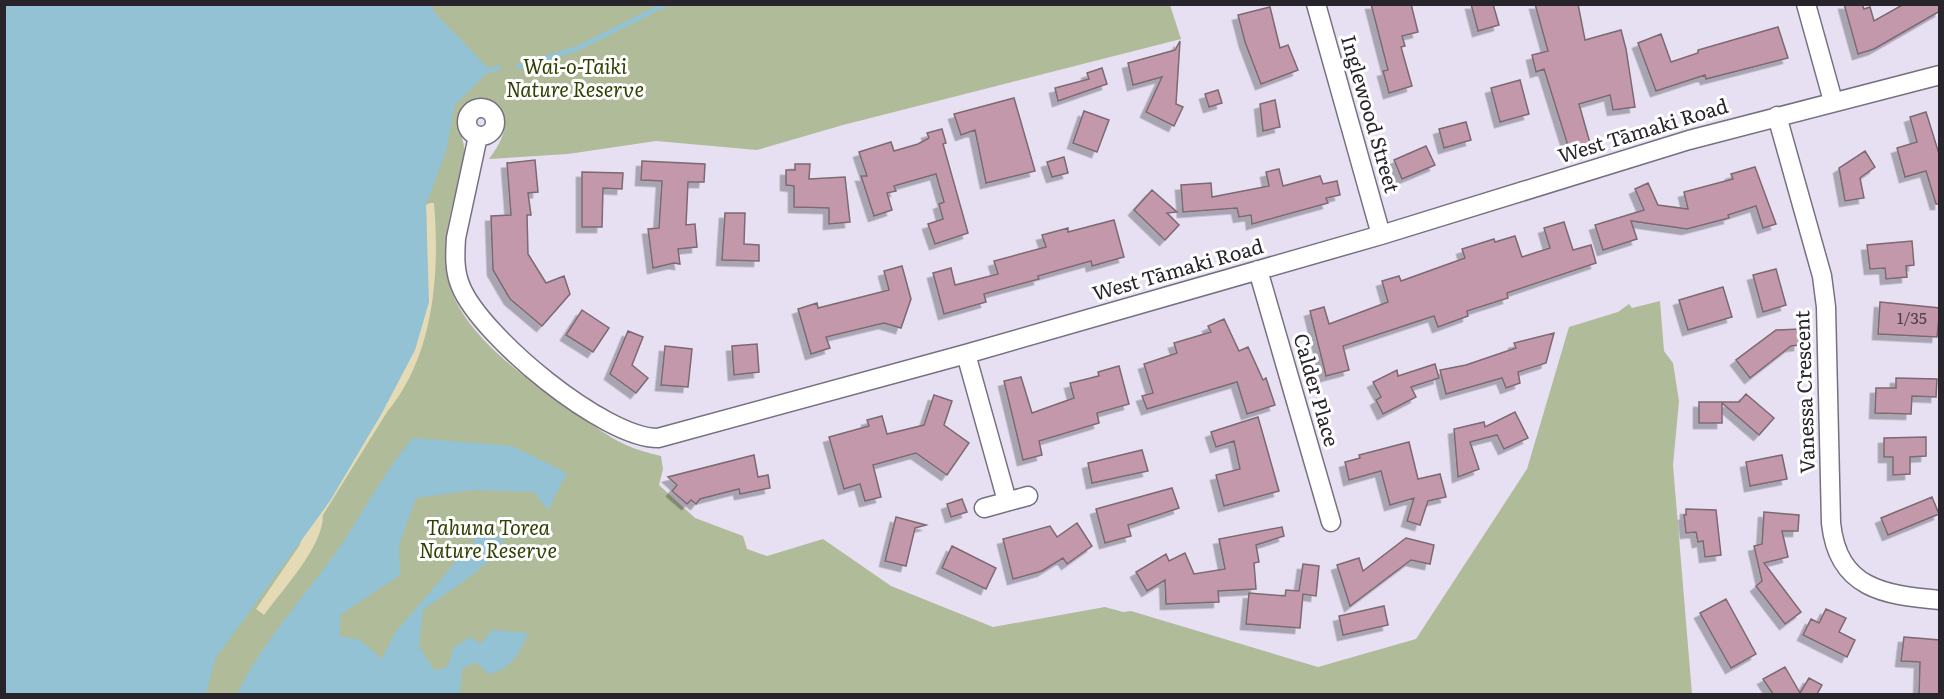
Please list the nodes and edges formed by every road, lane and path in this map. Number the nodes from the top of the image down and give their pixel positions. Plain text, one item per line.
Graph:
1 (1316, 4) edge
2 (1806, 4) edge
3 (1940, 75) edge
4 (1833, 101) junction
5 (1777, 116) junction
6 (478, 136) dead end
7 (1381, 235) junction
8 (1258, 270) junction
9 (966, 354) junction
10 (1028, 496) dead end
11 (1007, 501) junction
12 (984, 508) dead end
13 (1330, 522) dead end
14 (1940, 600) edge

1 - 7 street, Inglewood Street
2 - 4 street
3 - 4 street, West Tāmaki Road
4 - 5 street, West Tāmaki Road
5 - 7 street, West Tāmaki Road
5 - 14 street, Vanessa Crescent
6 - 9 street, West Tāmaki Road
7 - 8 street, West Tāmaki Road
8 - 9 street, West Tāmaki Road
8 - 13 street, Calder Place
9 - 11 street
10 - 11 street
11 - 12 street

